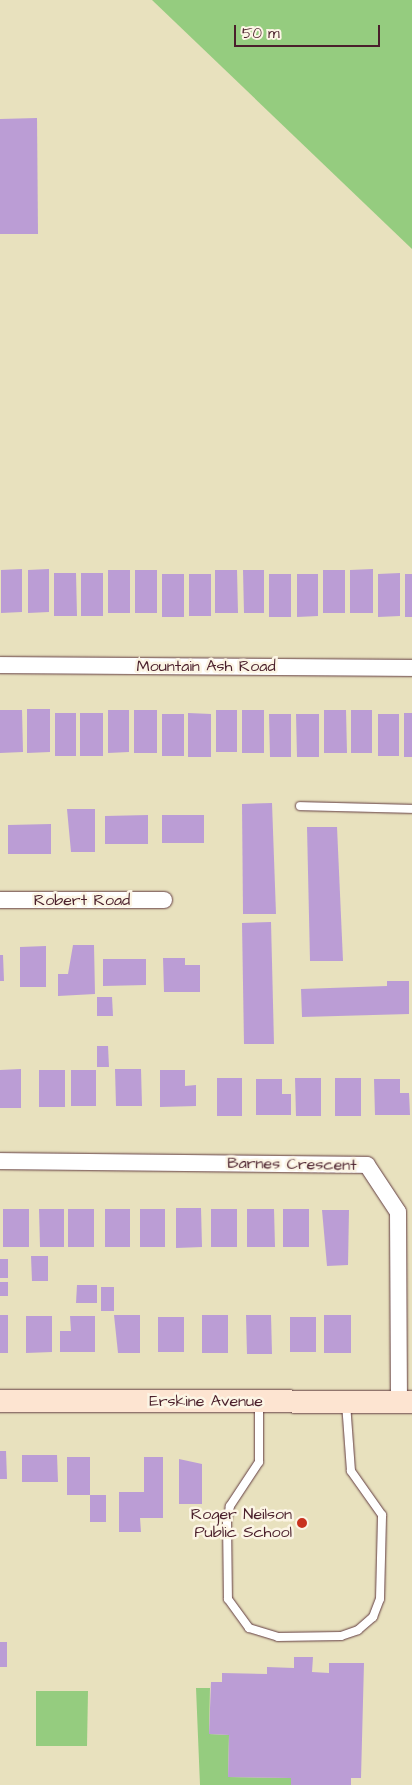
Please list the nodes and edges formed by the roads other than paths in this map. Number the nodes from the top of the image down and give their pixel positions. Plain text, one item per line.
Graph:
1 (0, 665) edge
2 (412, 668) edge
3 (300, 806) dead end
4 (412, 808) edge
5 (0, 900) edge
6 (164, 900) dead end
7 (0, 1161) edge
8 (0, 1401) edge
9 (259, 1401) junction
10 (346, 1402) junction
11 (406, 1402) edge

1 - 2 street, Mountain Ash Road
3 - 4 lane
5 - 6 street, Robert Road
7 - 11 street, Barnes Crescent
8 - 9 street, Erskine Avenue
9 - 10 street, Erskine Avenue
9 - 10 lane
10 - 11 street, Erskine Avenue

